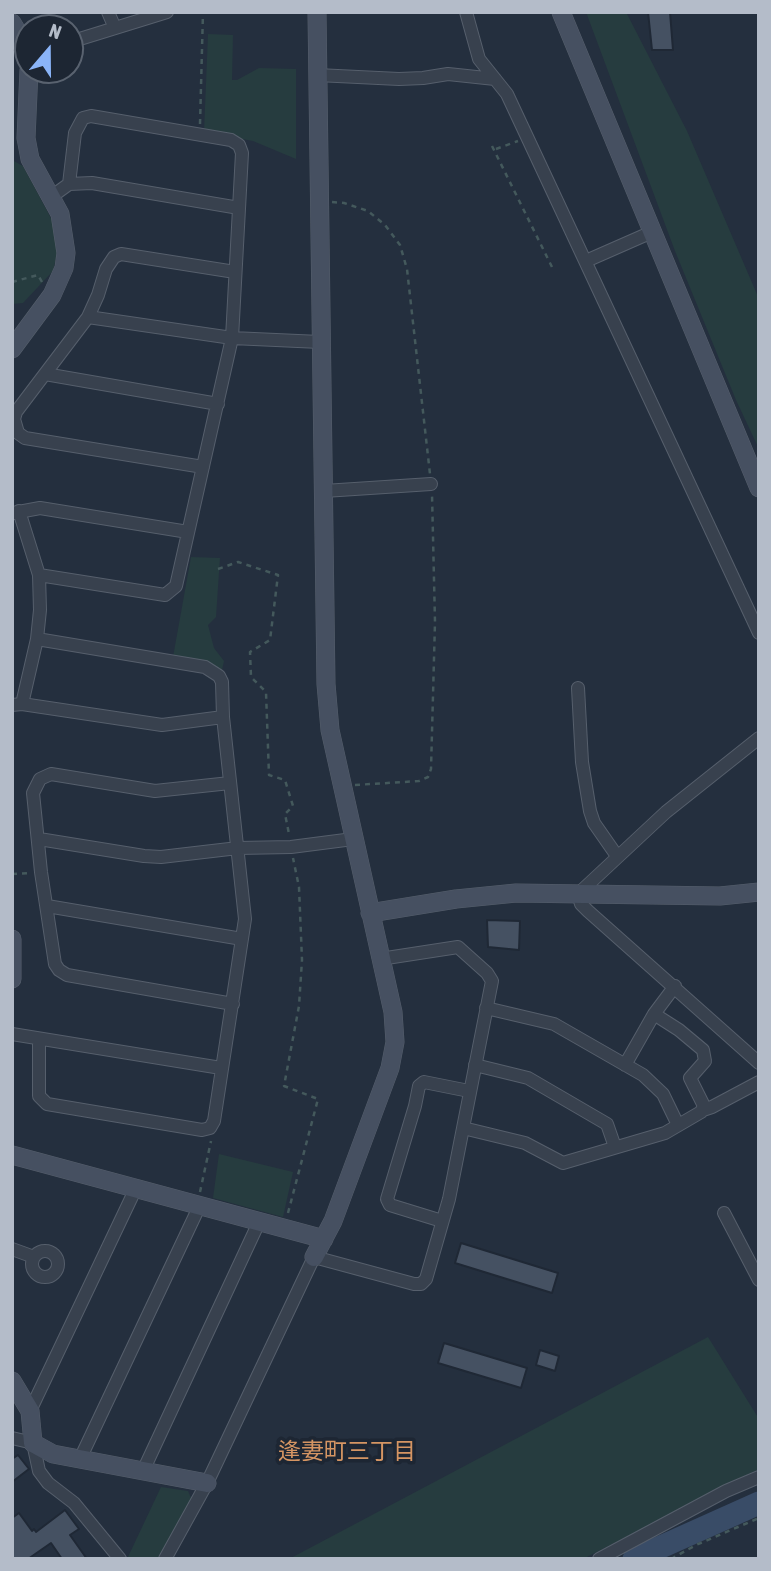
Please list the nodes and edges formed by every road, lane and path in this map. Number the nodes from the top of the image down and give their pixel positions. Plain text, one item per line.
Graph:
1 (108, 12) edge
2 (167, 12) edge
3 (203, 12) edge
4 (317, 12) edge
5 (466, 12) edge
6 (561, 12) edge
7 (116, 28) junction
8 (84, 38) edge
9 (317, 75) junction
10 (495, 79) junction
11 (28, 84) edge
12 (200, 134) junction
13 (527, 137) junction
14 (69, 184) junction
15 (51, 197) junction
16 (319, 201) junction
17 (239, 208) junction
18 (652, 232) junction
19 (586, 261) junction
20 (552, 267) dead end
21 (235, 272) junction
22 (12, 282) edge
23 (47, 290) dead end
24 (88, 317) junction
25 (232, 338) junction
26 (320, 342) junction
27 (12, 349) edge
28 (45, 374) junction
29 (218, 404) junction
30 (203, 467) junction
31 (431, 484) junction
32 (759, 488) edge
33 (324, 491) junction
34 (16, 512) edge
35 (188, 532) junction
36 (218, 569) dead end
37 (39, 575) junction
38 (759, 633) edge
39 (37, 639) junction
40 (578, 688) dead end
41 (17, 705) edge
42 (223, 717) junction
43 (759, 738) edge
44 (230, 783) junction
45 (341, 786) junction
46 (39, 839) junction
47 (353, 839) junction
48 (291, 846) junction
49 (238, 848) junction
50 (617, 856) junction
51 (41, 872) junction
52 (12, 874) edge
53 (759, 892) edge
54 (578, 894) junction
55 (47, 906) junction
56 (370, 913) junction
57 (12, 939) edge
58 (242, 939) junction
59 (380, 959) junction
60 (12, 979) edge
61 (675, 986) junction
62 (233, 1004) junction
63 (486, 1007) junction
64 (654, 1014) junction
65 (12, 1034) edge
66 (38, 1039) junction
67 (759, 1063) edge
68 (475, 1065) junction
69 (625, 1065) junction
70 (221, 1068) junction
71 (759, 1082) edge
72 (469, 1091) junction
73 (703, 1110) junction
74 (678, 1125) junction
75 (210, 1128) junction
76 (463, 1128) junction
77 (615, 1147) junction
78 (12, 1156) edge
79 (136, 1188) junction
80 (200, 1199) junction
81 (723, 1213) dead end
82 (260, 1220) junction
83 (442, 1221) junction
84 (285, 1227) junction
85 (324, 1239) junction
86 (12, 1249) edge
87 (34, 1257) dead end
88 (314, 1257) junction
89 (759, 1280) edge
90 (12, 1381) edge
91 (30, 1411) junction
92 (12, 1438) edge
93 (33, 1443) junction
94 (80, 1459) junction
95 (143, 1471) junction
96 (759, 1477) edge
97 (207, 1483) junction
98 (759, 1518) edge
99 (120, 1559) edge
100 (165, 1559) edge
101 (600, 1559) edge
102 (671, 1559) edge

1 - 7 street
2 - 7 street
3 - 12 path
4 - 9 street
5 - 10 street
6 - 18 street
7 - 8 street
9 - 10 street
9 - 16 street
10 - 13 street
11 - 15 street
12 - 14 street
12 - 17 street
13 - 19 street
13 - 20 path
14 - 15 street
14 - 17 street
15 - 27 street
16 - 26 street
16 - 31 path
17 - 21 street
18 - 19 street
18 - 32 street
19 - 38 street
21 - 24 street
21 - 25 street
22 - 23 path
24 - 25 street
24 - 28 street
25 - 26 street
25 - 29 street
26 - 33 street
28 - 29 street
28 - 30 street
29 - 30 street
30 - 35 street
31 - 33 street
31 - 45 path
33 - 45 street
34 - 35 street
34 - 37 street
35 - 37 street
36 - 48 path
37 - 39 street
39 - 41 street
39 - 42 street
40 - 50 street
41 - 42 street
42 - 44 street
43 - 50 street
44 - 46 street
44 - 49 street
45 - 47 street
46 - 49 street
46 - 51 street
47 - 48 street
47 - 56 street
48 - 49 street
48 - 84 path
49 - 58 street
50 - 54 street
51 - 52 path
51 - 55 street
53 - 54 street
54 - 56 street
54 - 61 street
55 - 58 street
55 - 62 street
56 - 59 street
57 - 60 street
58 - 62 street
59 - 63 street
59 - 85 street
61 - 64 street
61 - 67 street
62 - 70 street
63 - 68 street
63 - 69 street
64 - 69 street
64 - 73 street
65 - 66 street
66 - 70 street
66 - 75 street
68 - 72 street
68 - 77 street
69 - 74 street
70 - 75 street
71 - 73 street
72 - 76 street
72 - 83 street
73 - 74 street
74 - 77 street
75 - 80 path
76 - 77 street
76 - 83 street
78 - 79 street
79 - 80 street
79 - 91 street
80 - 82 street
80 - 94 street
81 - 89 street
82 - 84 street
82 - 95 street
83 - 88 street
84 - 85 street
85 - 88 street
86 - 87 street
88 - 97 street
90 - 91 street
91 - 93 street
92 - 93 street
93 - 94 street
93 - 99 street
94 - 95 street
95 - 97 street
96 - 101 street
97 - 100 street
98 - 102 path

